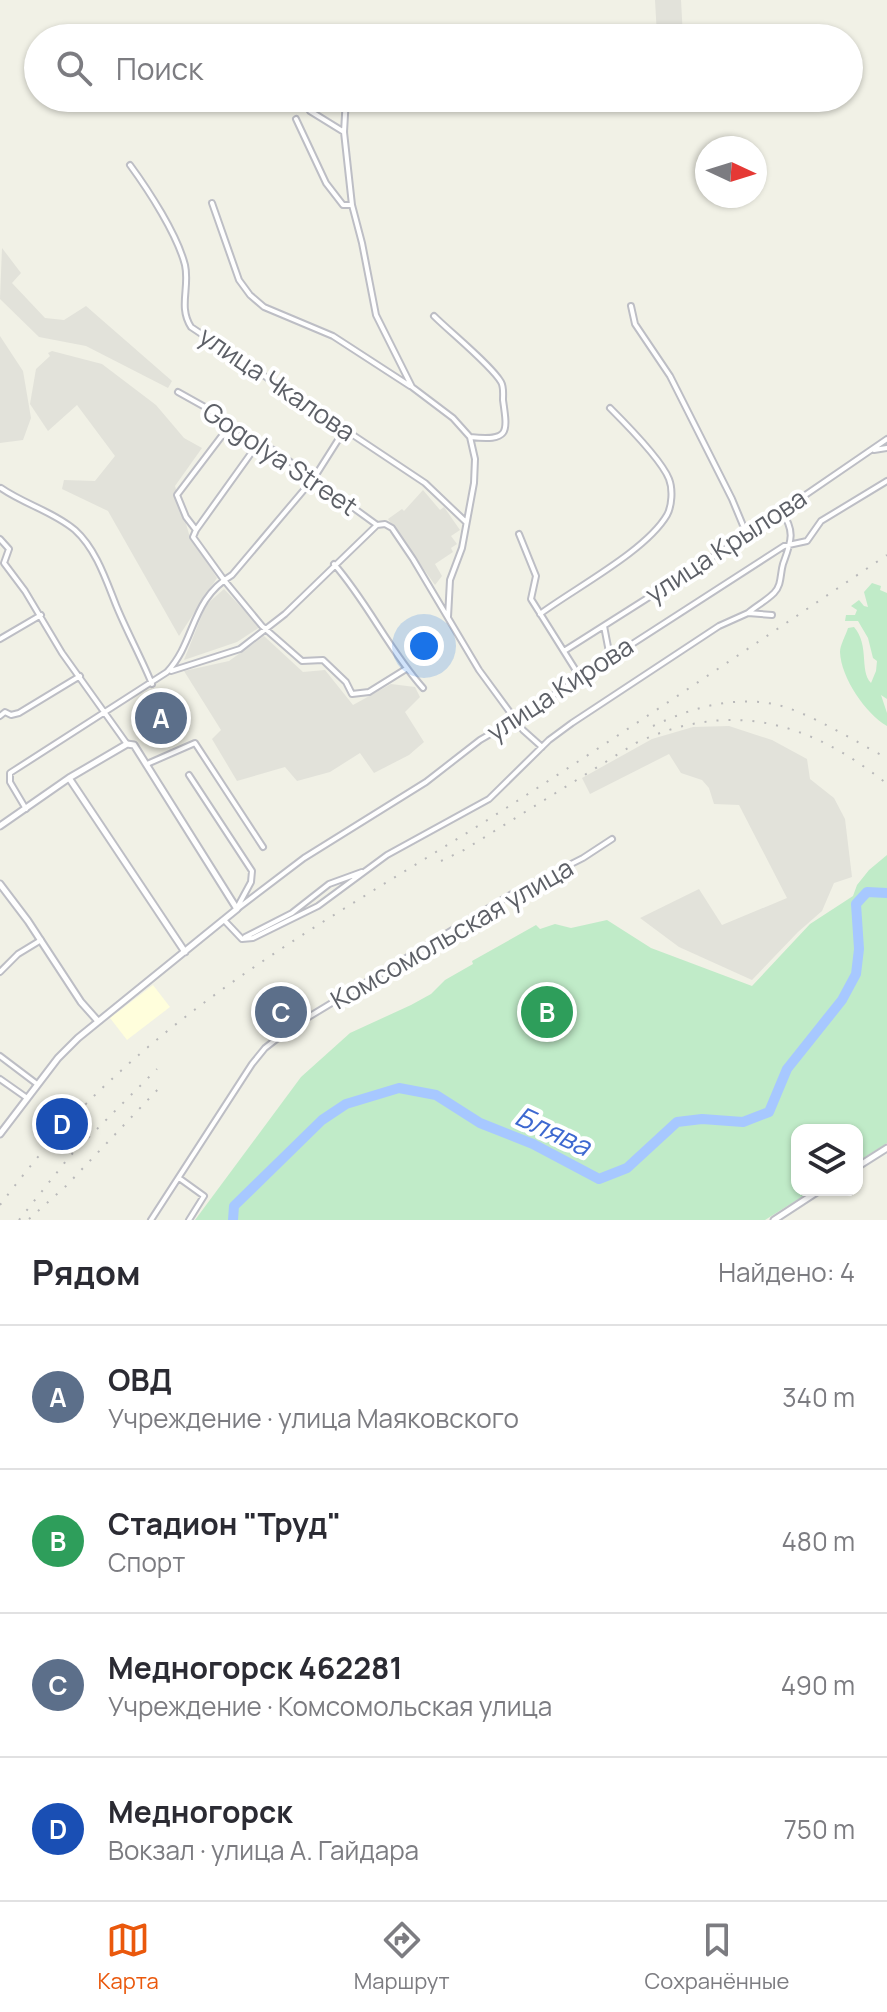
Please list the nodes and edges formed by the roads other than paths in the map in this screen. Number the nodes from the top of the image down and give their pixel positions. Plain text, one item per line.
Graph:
1 (312, 112) edge
2 (345, 112) edge
3 (296, 119) dead end
4 (344, 132) junction
5 (130, 165) dead end
6 (212, 203) dead end
7 (352, 205) junction
8 (631, 306) dead end
9 (434, 316) dead end
10 (412, 387) junction
11 (178, 392) dead end
12 (610, 408) dead end
13 (345, 429) junction
14 (231, 431) junction
15 (470, 437) junction
16 (887, 439) edge
17 (257, 445) junction
18 (887, 448) edge
19 (870, 450) junction
20 (314, 478) junction
21 (887, 481) edge
22 (1, 488) edge
23 (781, 511) junction
24 (466, 522) junction
25 (377, 525) junction
26 (196, 530) junction
27 (519, 534) dead end
28 (747, 535) junction
29 (0, 539) edge
30 (792, 543) junction
31 (334, 564) junction
32 (224, 580) junction
33 (748, 613) junction
34 (540, 614) junction
35 (41, 615) junction
36 (772, 615) dead end
37 (448, 617) junction
38 (604, 626) junction
39 (265, 630) junction
40 (0, 639) edge
41 (564, 651) junction
42 (609, 652) dead end
43 (406, 669) junction
44 (167, 672) junction
45 (80, 676) junction
46 (580, 677) junction
47 (152, 684) junction
48 (423, 688) dead end
49 (106, 713) junction
50 (3, 714) edge
51 (516, 719) junction
52 (127, 744) junction
53 (542, 747) junction
54 (145, 765) junction
55 (189, 775) dead end
56 (69, 778) junction
57 (26, 809) junction
58 (0, 826) edge
59 (612, 839) dead end
60 (263, 847) dead end
61 (365, 871) junction
62 (0, 884) edge
63 (237, 909) junction
64 (224, 920) junction
65 (242, 939) junction
66 (41, 940) junction
67 (185, 952) junction
68 (0, 972) edge
69 (97, 1020) junction
70 (0, 1056) edge
71 (0, 1079) edge
72 (37, 1084) junction
73 (27, 1098) junction
74 (0, 1134) edge
75 (887, 1148) edge
76 (863, 1163) edge
77 (179, 1178) junction
78 (811, 1196) edge
79 (151, 1220) edge
80 (189, 1220) edge
81 (774, 1220) edge

1 - 4 street
2 - 4 street
3 - 7 street
4 - 7 street
5 - 13 street, улица Чкалова
6 - 10 street
7 - 10 street
8 - 28 street
9 - 15 street
10 - 15 street
11 - 14 street, Gogolya Street
12 - 34 street
13 - 20 street
13 - 24 street, улица Чкалова
14 - 17 street, Gogolya Street
14 - 26 street
15 - 24 street
16 - 19 street, улица Крылова
17 - 20 street, Gogolya Street
17 - 26 street
18 - 19 street
19 - 23 street, улица Крылова
20 - 25 street, Gogolya Street
20 - 32 street
21 - 30 street, улица Кирова
22 - 47 street
23 - 28 street, улица Крылова
23 - 30 street
24 - 37 street
25 - 31 street
25 - 37 street, Gogolya Street
26 - 32 street
27 - 34 street
28 - 38 street, улица Крылова
29 - 35 street
30 - 33 street
30 - 46 street, улица Кирова
31 - 39 street
31 - 43 street
32 - 39 street
32 - 44 street
33 - 36 street
33 - 53 street
34 - 41 street
35 - 40 street
35 - 45 street
37 - 51 street, Gogolya Street
38 - 41 street, улица Крылова
38 - 42 street
39 - 43 street
39 - 44 street
41 - 46 street
43 - 48 street
44 - 47 street
45 - 49 street
45 - 50 street
46 - 51 street, улица Кирова
47 - 49 street
49 - 52 street
49 - 57 street
51 - 53 street, Gogolya Street
51 - 63 street, улица Кирова
52 - 54 street
52 - 56 street
53 - 61 street
54 - 60 street
54 - 63 street
55 - 63 street
56 - 57 street
56 - 67 street
57 - 58 street
59 - 77 street, Комсомольская улица
61 - 65 street
61 - 65 street
62 - 66 street
63 - 64 street
64 - 65 street
64 - 67 street
66 - 68 street
66 - 69 street
67 - 69 street
69 - 72 street
70 - 72 street
71 - 73 street
72 - 73 street
73 - 74 street
75 - 76 street
77 - 79 street, Комсомольская улица
77 - 80 street
78 - 81 street

